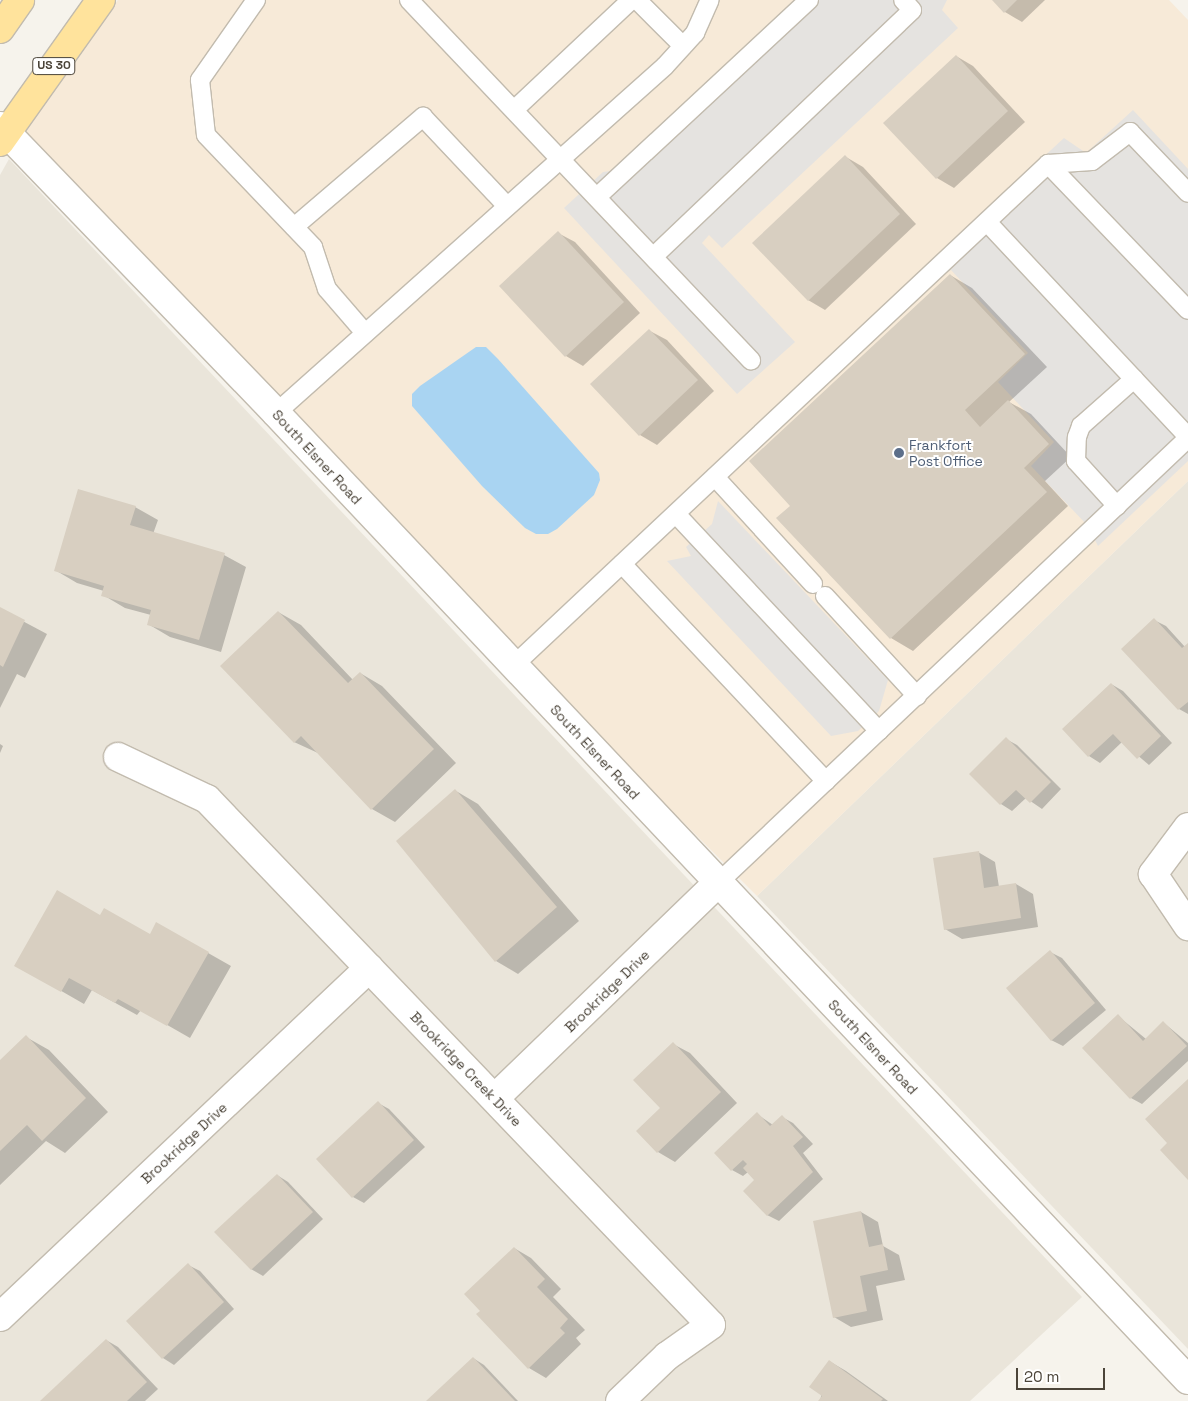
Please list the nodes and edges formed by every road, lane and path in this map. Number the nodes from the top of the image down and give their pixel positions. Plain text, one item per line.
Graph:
1 (20, 0) edge
2 (101, 0) edge
3 (256, 0) edge
4 (409, 0) edge
5 (631, 0) edge
6 (637, 0) edge
7 (710, 0) edge
8 (903, 0) edge
9 (798, 4) edge
10 (0, 29) edge
11 (683, 46) junction
12 (515, 109) junction
13 (2, 133) edge
14 (562, 158) junction
15 (1048, 164) junction
16 (1188, 192) edge
17 (598, 196) junction
18 (507, 206) junction
19 (987, 222) junction
20 (294, 227) junction
21 (654, 256) junction
22 (1188, 310) edge
23 (365, 334) junction
24 (751, 360) dead end
25 (1134, 379) junction
26 (276, 413) junction
27 (1188, 438) edge
28 (715, 477) junction
29 (1117, 506) junction
30 (676, 514) junction
31 (622, 564) junction
32 (813, 584) dead end
33 (825, 596) dead end
34 (513, 666) junction
35 (917, 696) junction
36 (879, 731) junction
37 (118, 757) dead end
38 (826, 781) junction
39 (1188, 827) edge
40 (718, 883) junction
41 (1188, 926) edge
42 (369, 968) junction
43 (495, 1098) junction
44 (0, 1317) edge
45 (1188, 1380) edge
46 (620, 1401) edge

1 - 10 main road
2 - 13 main road, US 30
3 - 20 lane
4 - 12 lane
5 - 12 lane
6 - 11 lane
7 - 11 lane
8 - 21 lane
9 - 17 lane
11 - 14 lane
12 - 14 lane
13 - 26 street, South Elsner Road
14 - 17 lane
14 - 18 lane
15 - 16 lane
15 - 19 lane
15 - 22 lane
17 - 21 lane
18 - 20 lane
18 - 23 lane
19 - 25 lane
19 - 28 lane
20 - 23 lane
21 - 24 lane
23 - 26 lane
25 - 27 lane
25 - 29 lane
26 - 34 street, South Elsner Road
27 - 29 lane
28 - 30 lane
28 - 32 lane
29 - 35 lane
30 - 31 lane
30 - 36 lane
31 - 34 lane
31 - 38 lane
33 - 35 lane
34 - 40 street, South Elsner Road
35 - 36 lane
36 - 38 lane
37 - 42 street, Brookridge Creek Drive
38 - 40 lane
39 - 41 street
40 - 43 street, Brookridge Drive
40 - 45 street, South Elsner Road
42 - 43 street, Brookridge Creek Drive
42 - 44 street, Brookridge Drive
43 - 46 street, Brookridge Creek Drive

